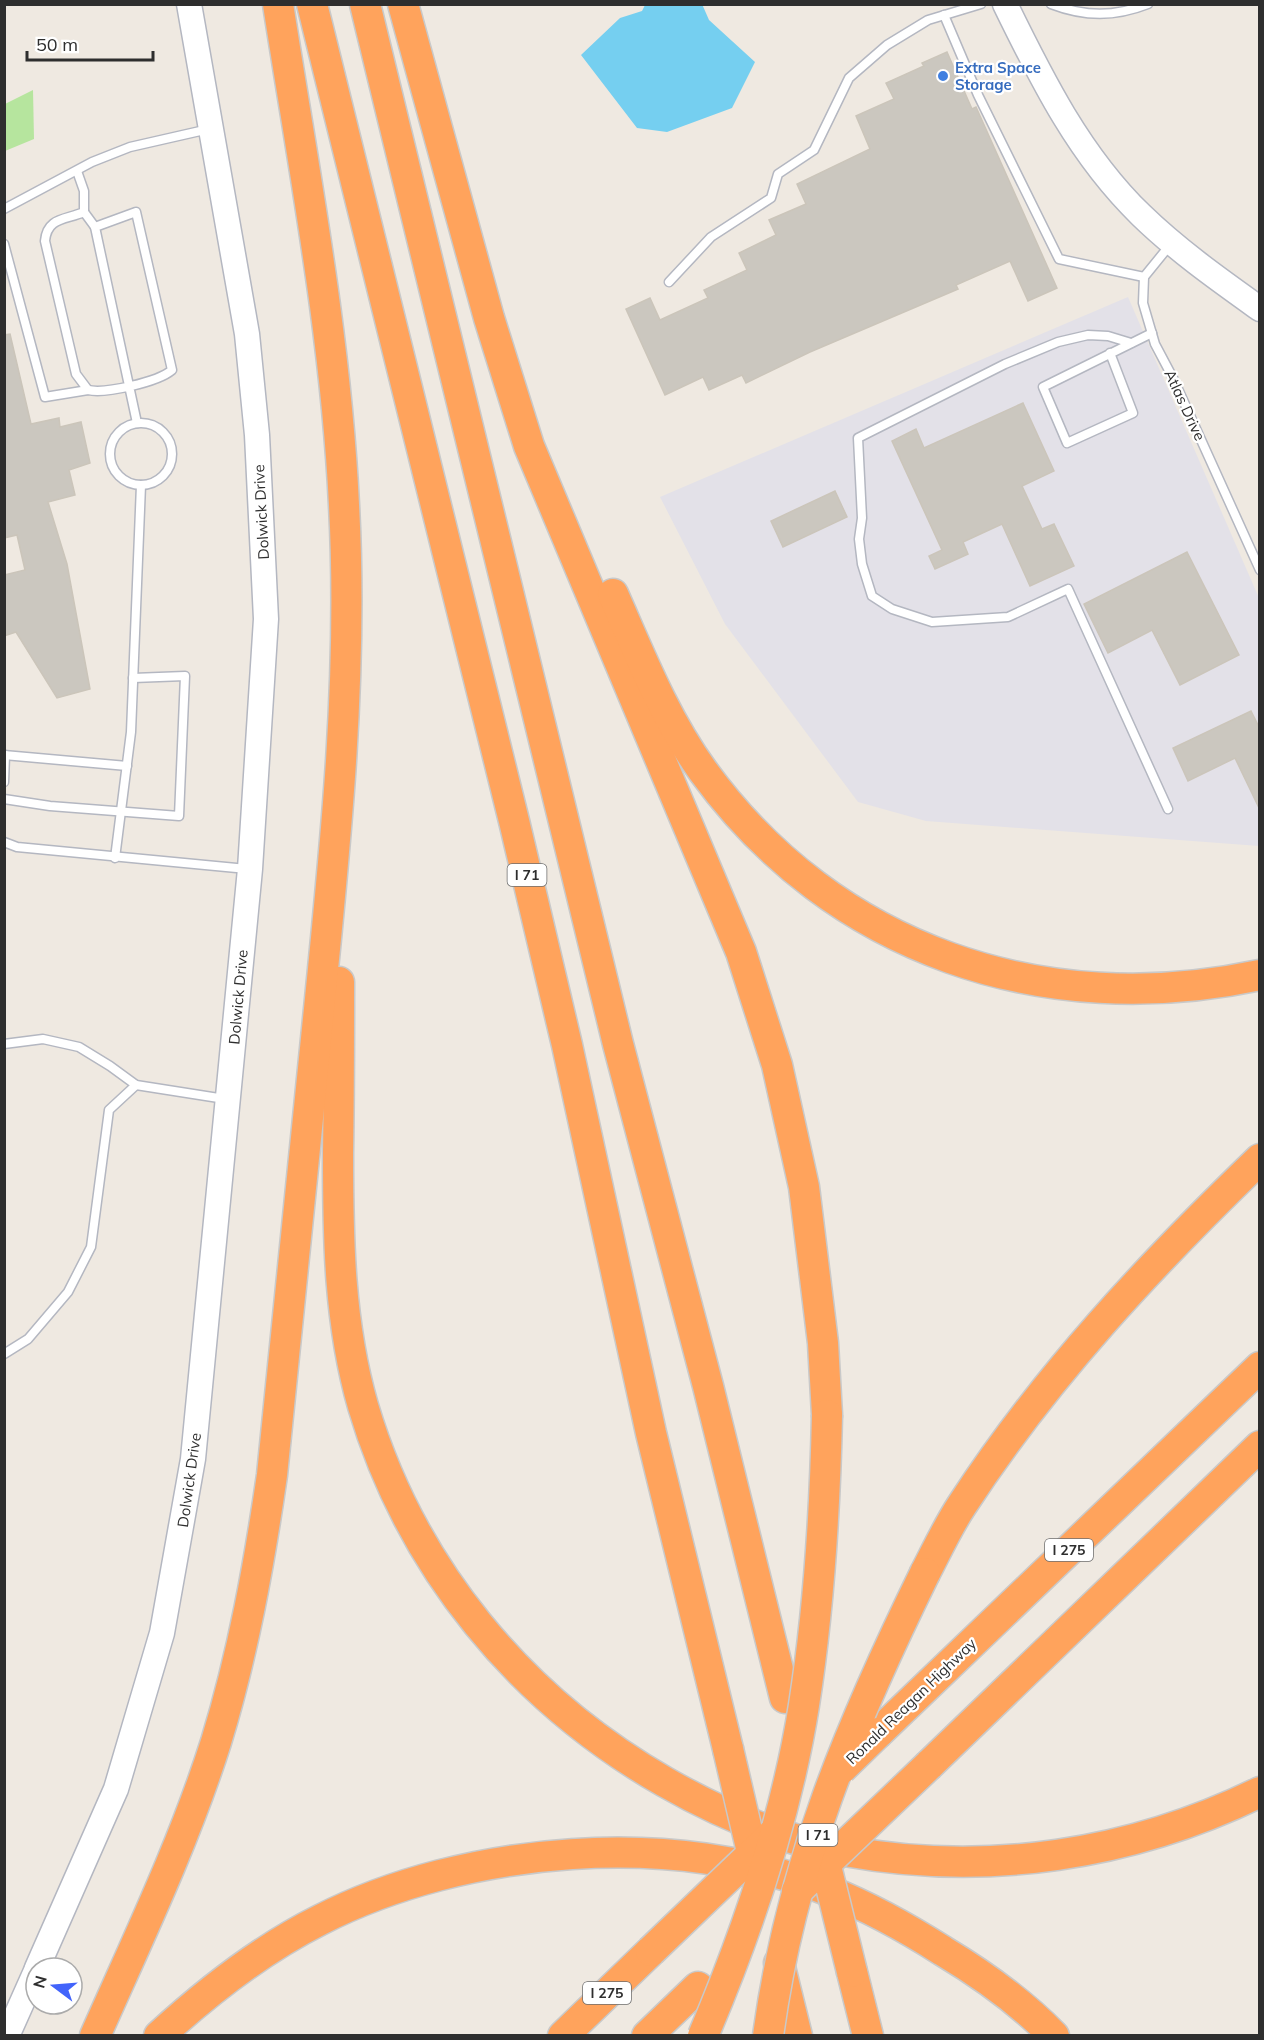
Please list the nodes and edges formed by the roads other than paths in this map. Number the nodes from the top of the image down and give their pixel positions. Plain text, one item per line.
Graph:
1 (189, 4) edge
2 (278, 4) edge
3 (312, 4) edge
4 (365, 4) edge
5 (403, 4) edge
6 (981, 4) edge
7 (1005, 4) edge
8 (1051, 4) edge
9 (1148, 4) edge
10 (944, 15) junction
11 (211, 128) junction
12 (77, 171) junction
13 (4, 209) edge
14 (84, 212) junction
15 (95, 227) junction
16 (1172, 243) junction
17 (4, 244) edge
18 (1144, 278) junction
19 (669, 282) dead end
20 (1260, 309) edge
21 (1152, 333) junction
22 (1131, 343) junction
23 (1110, 353) junction
24 (129, 385) junction
25 (88, 390) junction
26 (137, 423) junction
27 (529, 446) junction
28 (141, 485) junction
29 (1260, 570) edge
30 (134, 678) junction
31 (5, 755) edge
32 (127, 766) junction
33 (4, 782) edge
34 (4, 800) edge
35 (339, 808) junction
36 (1168, 809) dead end
37 (121, 812) junction
38 (4, 842) edge
39 (115, 858) junction
40 (250, 869) junction
41 (1260, 975) edge
42 (4, 1044) edge
43 (136, 1085) junction
44 (229, 1099) junction
45 (1260, 1159) edge
46 (4, 1354) edge
47 (1260, 1367) edge
48 (1260, 1446) edge
49 (1260, 1792) edge
50 (43, 1956) edge
51 (24, 1999) edge
52 (7, 2036) edge
53 (95, 2036) edge
54 (159, 2036) edge
55 (563, 2036) edge
56 (647, 2036) edge
57 (703, 2036) edge
58 (768, 2036) edge
59 (796, 2036) edge
60 (868, 2036) edge
61 (1054, 2036) edge

1 - 11 main road, Dolwick Drive
2 - 35 highway
3 - 59 highway, I 71, bridge
4 - 60 highway, I 71, bridge
5 - 27 highway
6 - 10 lane
7 - 16 main road
8 - 9 lane
10 - 18 lane
10 - 19 lane
11 - 12 lane
11 - 40 main road, Dolwick Drive
12 - 13 lane
12 - 14 lane
14 - 15 lane
14 - 25 lane
15 - 24 lane
15 - 24 lane
16 - 18 lane
16 - 20 main road
17 - 25 lane
18 - 21 lane, Atlas Drive
21 - 22 lane
21 - 29 lane, Atlas Drive
22 - 23 lane
22 - 36 lane
23 - 23 lane
24 - 25 lane
24 - 26 lane
26 - 28 lane
26 - 28 lane
27 - 41 highway
27 - 57 highway, bridge
28 - 30 lane
30 - 32 lane
30 - 37 lane
31 - 32 lane
31 - 33 lane
32 - 37 lane
34 - 37 lane
35 - 49 highway
35 - 53 highway
37 - 39 lane
38 - 39 lane
39 - 40 lane
40 - 44 main road, Dolwick Drive
42 - 43 lane
43 - 44 lane
43 - 46 lane
44 - 50 main road, Dolwick Drive
45 - 58 highway, bridge
47 - 55 highway, Ronald Reagan Highway / I 275, bridge
48 - 56 highway, bridge
51 - 52 main road, Dolwick Drive
54 - 61 highway

